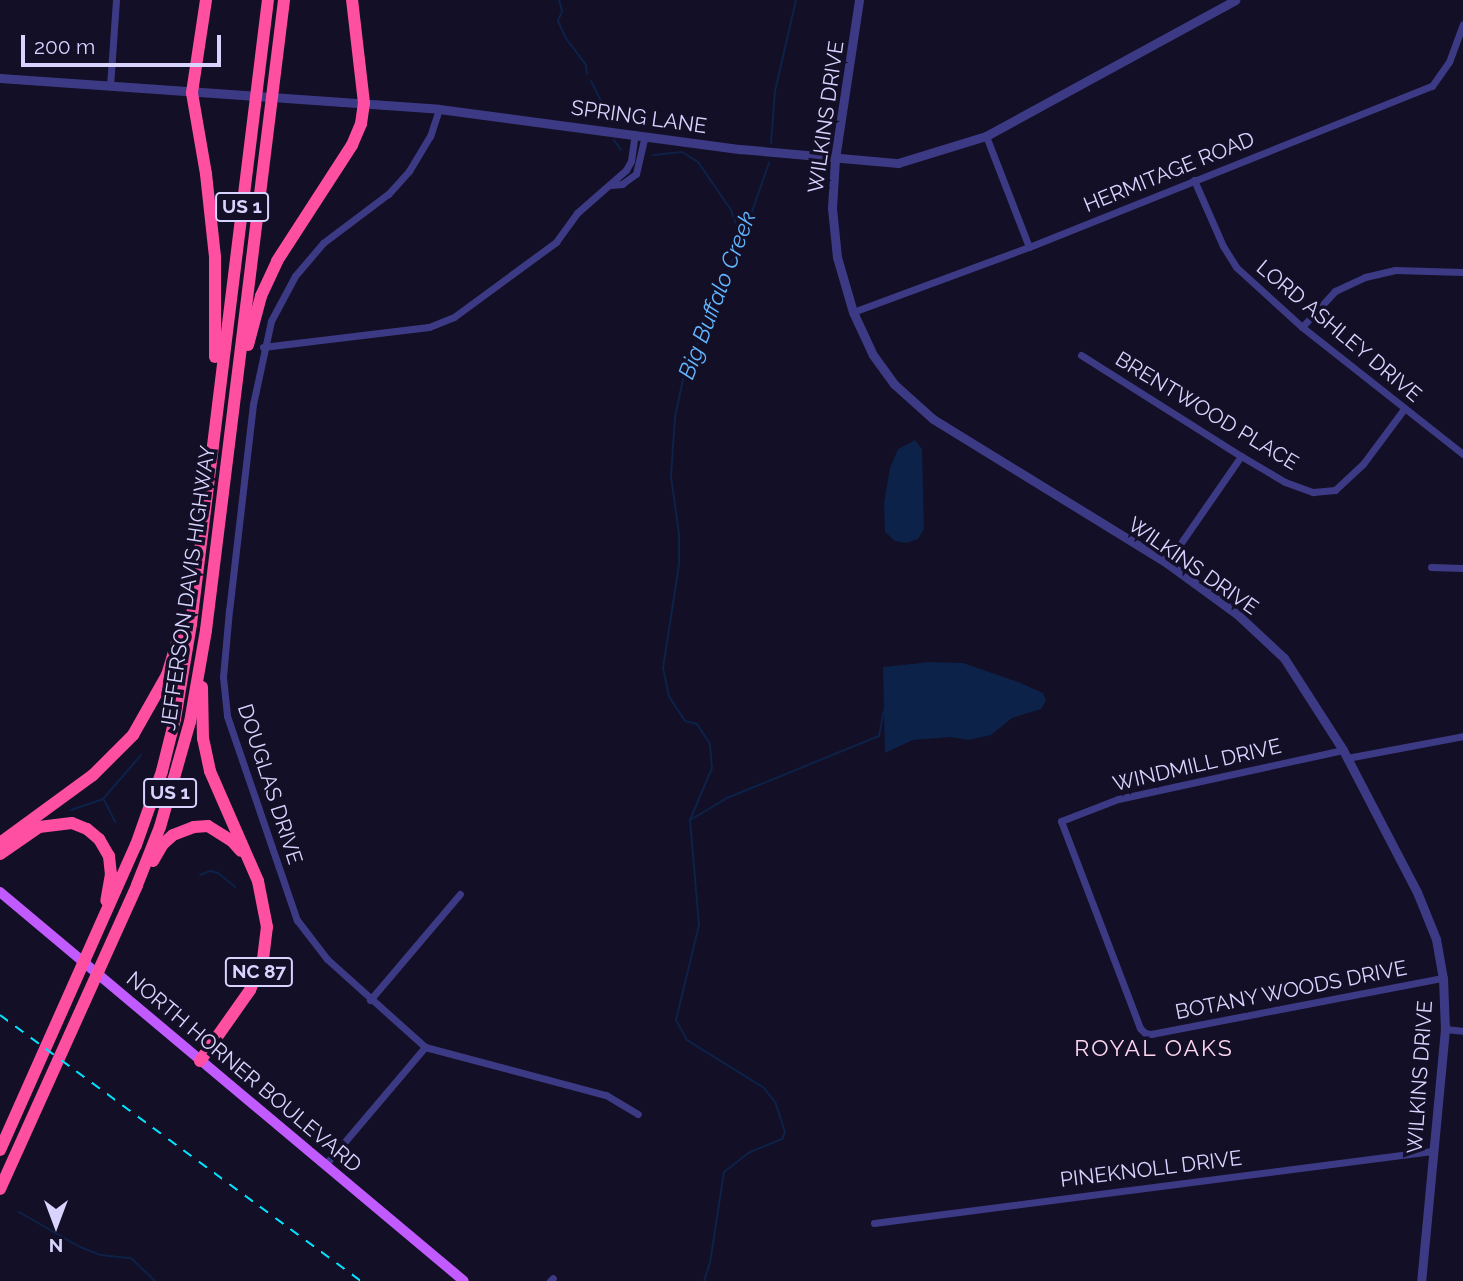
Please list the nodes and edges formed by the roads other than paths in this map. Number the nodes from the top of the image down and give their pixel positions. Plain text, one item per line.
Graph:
1 (116, 0) edge
2 (206, 0) edge
3 (268, 0) edge
4 (284, 0) edge
5 (352, 0) edge
6 (859, 0) edge
7 (1236, 0) edge
8 (1463, 24) edge
9 (0, 78) edge
10 (110, 86) junction
11 (192, 93) junction
12 (364, 103) junction
13 (439, 109) junction
14 (640, 135) junction
15 (986, 136) junction
16 (835, 159) junction
17 (1194, 180) junction
18 (1029, 247) junction
19 (1463, 272) edge
20 (853, 312) junction
21 (1302, 327) junction
22 (263, 347) junction
23 (1081, 355) dead end
24 (237, 375) junction
25 (1405, 409) junction
26 (216, 414) junction
27 (1463, 454) edge
28 (1241, 456) junction
29 (1167, 563) junction
30 (1431, 567) dead end
31 (1463, 568) edge
32 (194, 596) junction
33 (200, 669) junction
34 (1463, 736) edge
35 (1345, 754) junction
36 (0, 843) edge
37 (0, 854) edge
38 (252, 868) junction
39 (0, 892) edge
40 (460, 894) dead end
41 (125, 913) junction
42 (106, 915) junction
43 (1443, 978) junction
44 (370, 1000) junction
45 (1445, 1029) junction
46 (1463, 1031) edge
47 (1145, 1033) joint
48 (425, 1047) junction
49 (200, 1061) junction
50 (638, 1114) dead end
51 (0, 1150) edge
52 (1432, 1151) junction
53 (325, 1165) junction
54 (0, 1189) edge
55 (874, 1223) dead end
56 (464, 1281) edge
57 (1421, 1281) edge

1 - 10 street
2 - 11 highway
3 - 26 highway, JEFFERSON DAVIS HIGHWAY / US 1
4 - 24 highway, JEFFERSON DAVIS HIGHWAY / US 1
5 - 12 highway
6 - 16 street, WILKINS DRIVE
7 - 15 street, SPRING LANE
8 - 17 street, HERMITAGE ROAD
9 - 10 street, SPRING LANE
10 - 11 street, SPRING LANE
11 - 12 street, SPRING LANE
11 - 26 highway
12 - 13 street, SPRING LANE
12 - 24 highway
13 - 14 street, SPRING LANE
13 - 22 street, DOUGLAS DRIVE
14 - 16 street, SPRING LANE
14 - 22 street
15 - 16 street, SPRING LANE
15 - 18 street
16 - 20 street, WILKINS DRIVE
17 - 18 street, HERMITAGE ROAD
17 - 21 street, LORD ASHLEY DRIVE
18 - 20 street, HERMITAGE ROAD
19 - 21 street
20 - 29 street, WILKINS DRIVE
21 - 25 street, LORD ASHLEY DRIVE
22 - 44 street, DOUGLAS DRIVE
23 - 28 street, BRENTWOOD PLACE
24 - 33 highway, JEFFERSON DAVIS HIGHWAY / US 1
25 - 27 street, LORD ASHLEY DRIVE
25 - 28 street, BRENTWOOD PLACE
26 - 32 highway, JEFFERSON DAVIS HIGHWAY / US 1
28 - 29 street
29 - 35 street, WILKINS DRIVE
30 - 31 street
32 - 36 highway
32 - 42 highway, JEFFERSON DAVIS HIGHWAY / US 1
33 - 38 highway
33 - 41 highway, JEFFERSON DAVIS HIGHWAY / US 1
34 - 35 street, WINDMILL DRIVE
35 - 43 street, WILKINS DRIVE
35 - 47 street, WINDMILL DRIVE
37 - 42 highway
38 - 41 highway, NC 87
38 - 49 highway, NC 87
39 - 49 main road, NORTH HORNER BOULEVARD
40 - 44 street
41 - 54 highway, JEFFERSON DAVIS HIGHWAY / US 1
42 - 51 highway, JEFFERSON DAVIS HIGHWAY / US 1
43 - 45 street, WILKINS DRIVE
43 - 47 street, BOTANY WOODS DRIVE
44 - 48 street, DOUGLAS DRIVE
45 - 46 street
45 - 52 street, WILKINS DRIVE
48 - 50 street, DOUGLAS DRIVE
48 - 53 street
49 - 53 main road, NORTH HORNER BOULEVARD
52 - 55 street, PINEKNOLL DRIVE
52 - 57 street, WILKINS DRIVE
53 - 56 main road, NORTH HORNER BOULEVARD

